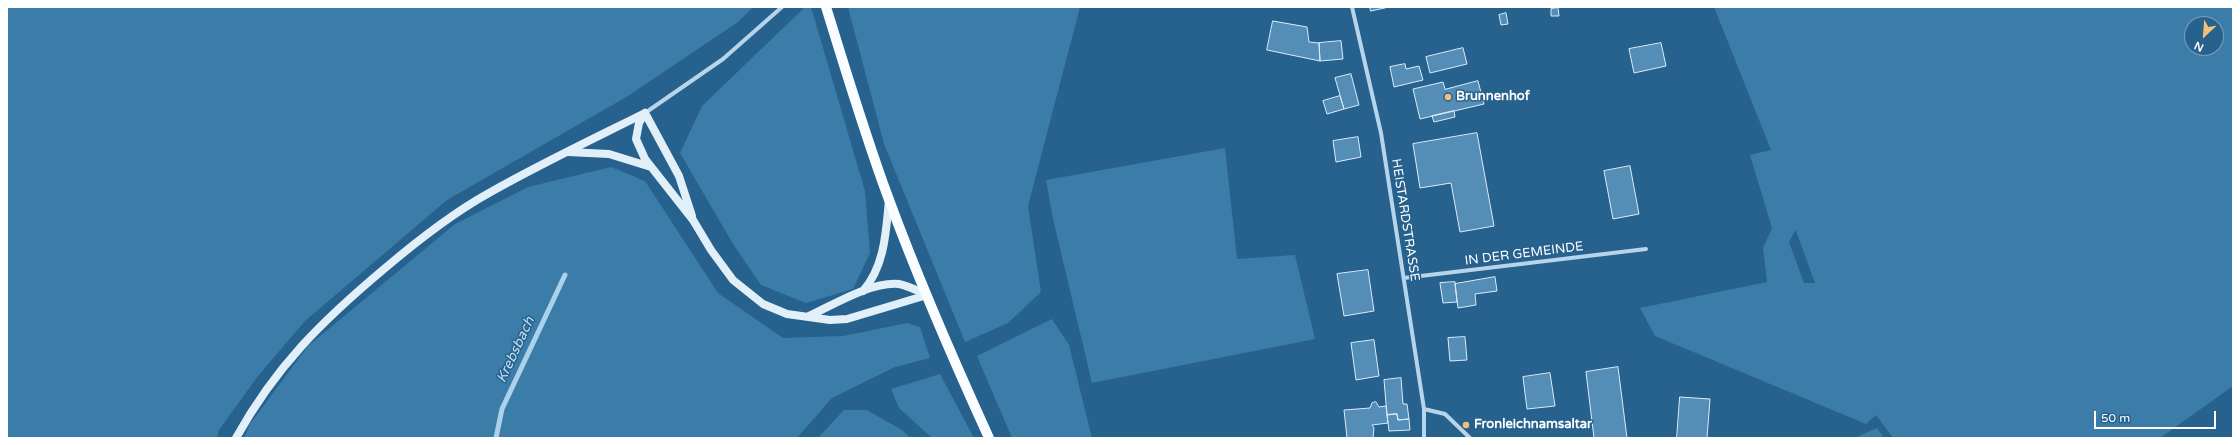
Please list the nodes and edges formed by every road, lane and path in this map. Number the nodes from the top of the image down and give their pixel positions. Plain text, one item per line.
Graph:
1 (782, 7) edge
2 (826, 7) edge
3 (1352, 7) edge
4 (645, 113) junction
5 (568, 152) junction
6 (651, 168) junction
7 (889, 199) junction
8 (693, 220) junction
9 (1646, 249) dead end
10 (1404, 278) junction
11 (862, 292) junction
12 (928, 295) junction
13 (809, 316) junction
14 (1424, 409) junction
15 (236, 438) edge
16 (989, 438) edge
17 (1424, 438) edge
18 (1470, 438) edge

1 - 4 street
2 - 7 main road
3 - 10 street, HEISTARDSTRASSE
4 - 5 main road
4 - 6 main road
4 - 8 main road
5 - 6 main road
5 - 15 main road
6 - 8 main road
7 - 11 main road
7 - 12 main road
8 - 13 main road
9 - 10 street, IN DER GEMEINDE
10 - 14 street, HEISTARDSTRASSE
11 - 12 main road
11 - 13 main road
12 - 13 main road
12 - 16 main road
14 - 17 street, HEISTARDSTRASSE
14 - 18 street

